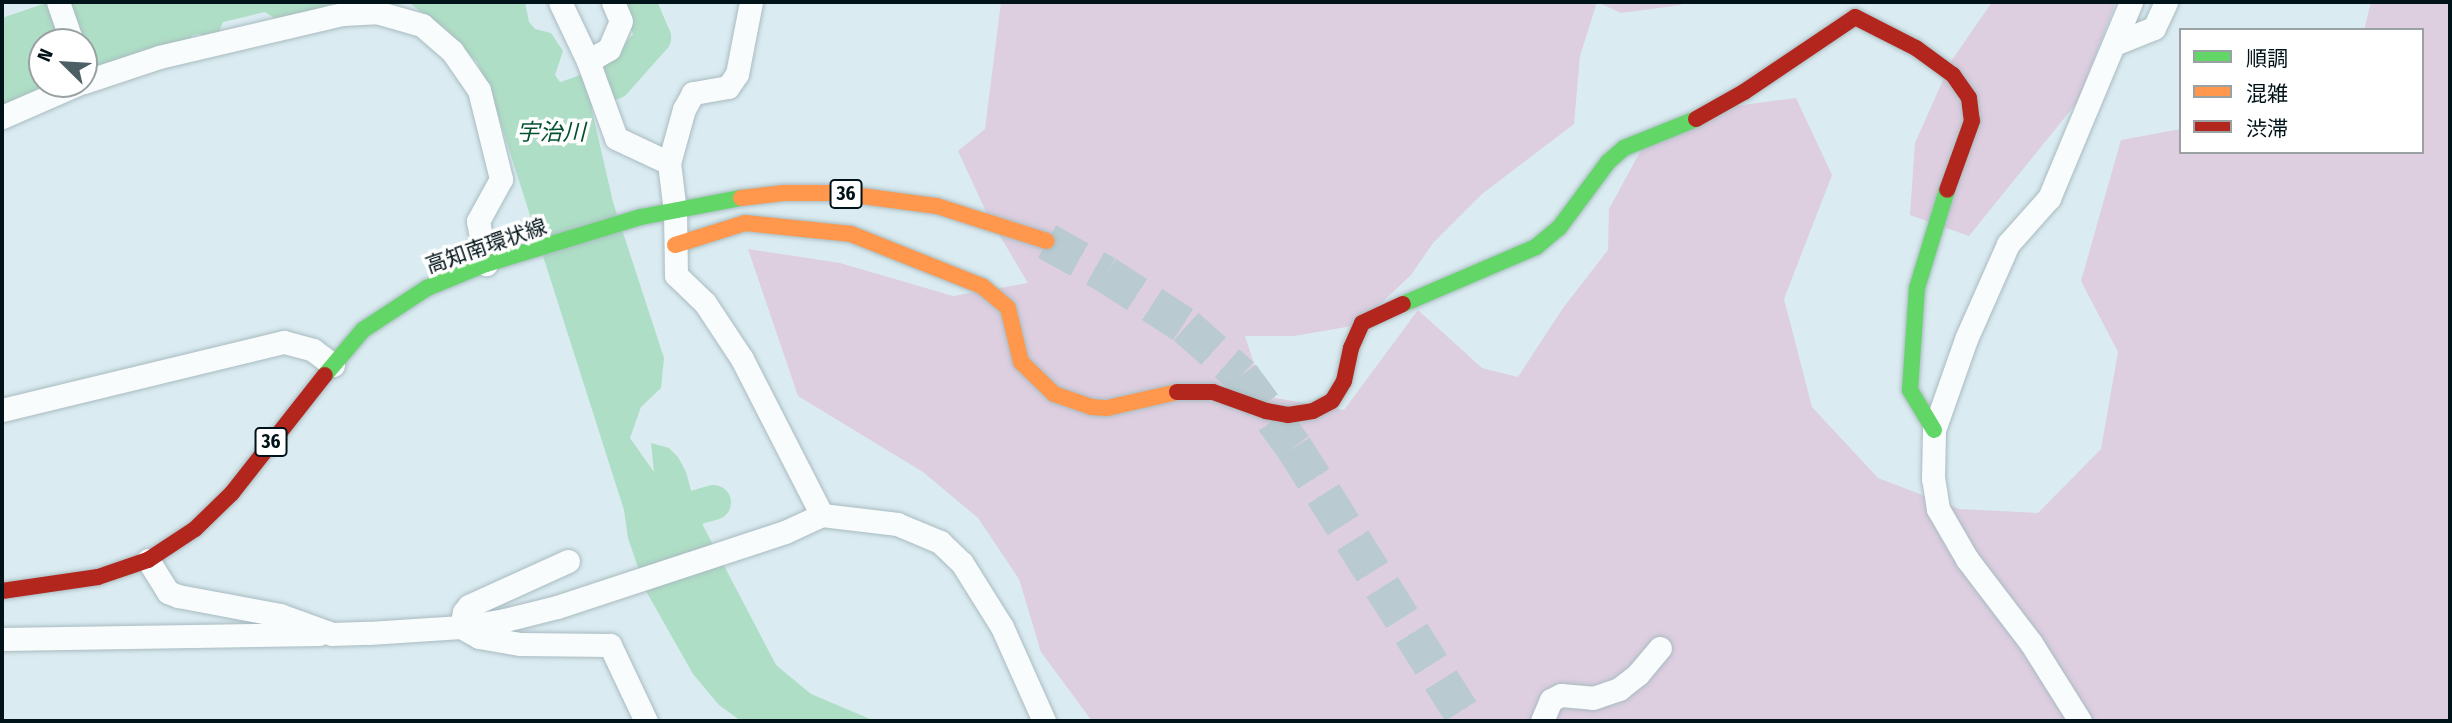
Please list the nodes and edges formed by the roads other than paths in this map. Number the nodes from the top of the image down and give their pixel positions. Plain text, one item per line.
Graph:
1 (58, 2) edge
2 (561, 2) edge
3 (613, 2) edge
4 (751, 2) edge
5 (2131, 2) edge
6 (2166, 2) edge
7 (67, 28) edge
8 (2114, 44) junction
9 (588, 61) junction
10 (98, 77) edge
11 (46, 98) edge
12 (2, 117) edge
13 (669, 163) junction
14 (675, 211) junction
15 (1047, 242) tunnel mouth
16 (675, 245) junction
17 (486, 264) junction
18 (333, 365) junction
19 (2, 410) edge
20 (1934, 430) junction
21 (822, 515) junction
22 (148, 560) junction
23 (568, 561) dead end
24 (2, 591) edge
25 (461, 627) junction
26 (332, 634) junction
27 (2, 639) edge
28 (1660, 648) dead end
29 (646, 721) edge
30 (1044, 721) edge
31 (1542, 721) edge
32 (2080, 721) edge

1 - 7 street
2 - 9 street
3 - 9 street
4 - 13 street
5 - 8 street
6 - 8 street
8 - 20 street
9 - 13 street
10 - 17 street
11 - 12 street
13 - 14 street
14 - 15 street, 高知南環状線 / 36
14 - 16 street
14 - 17 street, 高知南環状線 / 36
16 - 20 street
16 - 21 street
17 - 18 street, 高知南環状線 / 36
18 - 19 street
18 - 22 street, 高知南環状線 / 36
20 - 32 street
21 - 25 street
21 - 30 street
22 - 24 street, 高知南環状線 / 36
22 - 26 street
23 - 25 street
25 - 26 street
25 - 29 street
26 - 27 street
28 - 31 street

